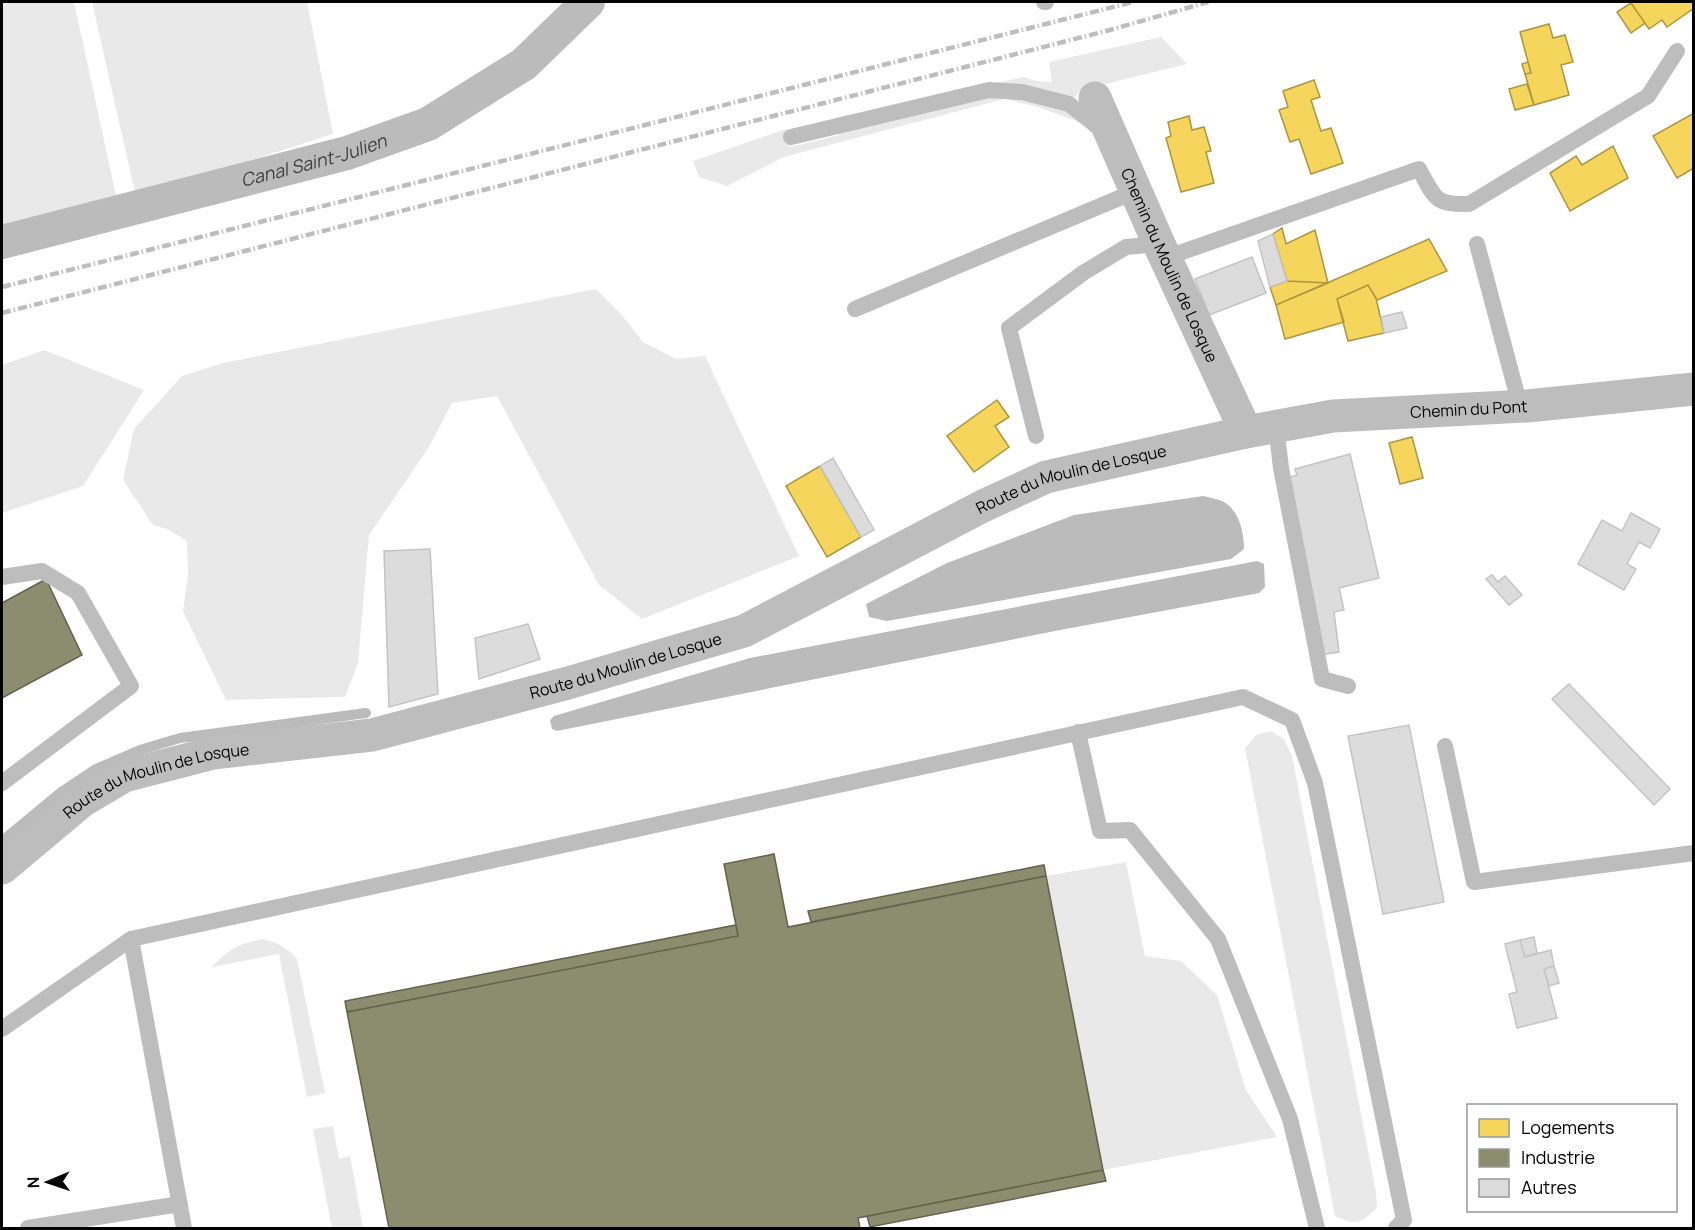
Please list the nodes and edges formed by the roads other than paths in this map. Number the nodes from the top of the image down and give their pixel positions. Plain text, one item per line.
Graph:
1 (1677, 51) dead end
2 (1095, 98) dead end
3 (791, 137) dead end
4 (1113, 140) junction
5 (1136, 191) junction
6 (1477, 244) dead end
7 (1162, 251) junction
8 (855, 309) dead end
9 (1694, 389) edge
10 (1520, 406) junction
11 (1261, 429) junction
12 (1036, 436) dead end
13 (2, 577) edge
14 (1348, 686) dead end
15 (1078, 732) junction
16 (1445, 746) dead end
17 (2, 783) edge
18 (1694, 853) edge
19 (2, 868) edge
20 (131, 939) junction
21 (2, 1029) edge
22 (180, 1204) junction
23 (28, 1228) edge
24 (184, 1228) edge
25 (1317, 1228) edge
26 (1396, 1228) edge

1 - 7 lane
2 - 4 street, Chemin du Moulin de Losque
3 - 4 lane
4 - 5 street, Chemin du Moulin de Losque
5 - 7 street, Chemin du Moulin de Losque
5 - 8 lane
6 - 10 lane
7 - 11 street, Chemin du Moulin de Losque
7 - 12 lane
9 - 10 street, Chemin du Pont
10 - 11 street, Chemin du Pont
11 - 14 lane
11 - 19 street, Route du Moulin de Losque
13 - 17 lane
15 - 20 lane
15 - 25 lane
15 - 26 lane
16 - 18 lane
20 - 21 lane
20 - 22 lane
22 - 23 lane
22 - 24 lane

